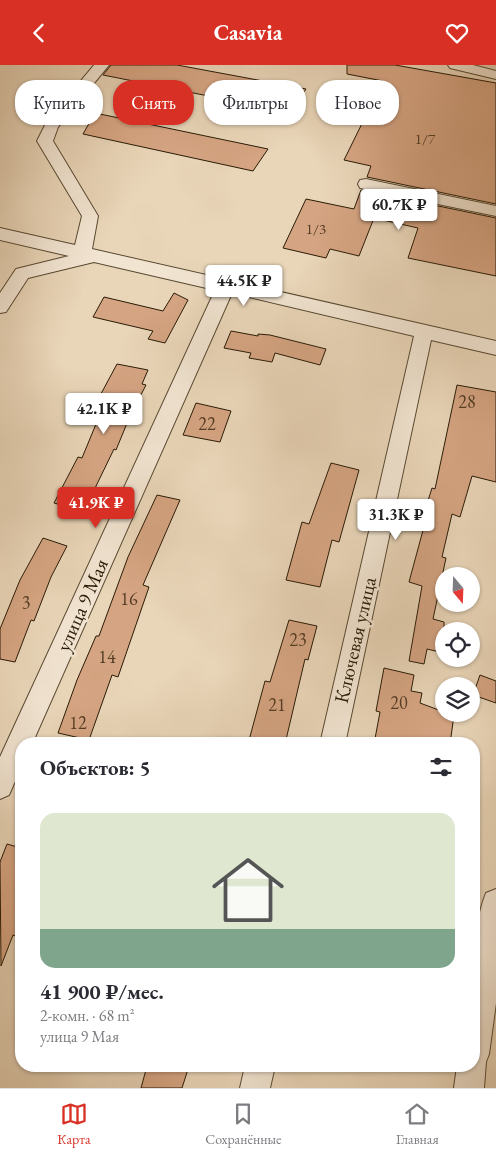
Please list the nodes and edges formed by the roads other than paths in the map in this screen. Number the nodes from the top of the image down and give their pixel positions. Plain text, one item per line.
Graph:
1 (102, 65) edge
2 (455, 65) edge
3 (496, 75) edge
4 (366, 184) dead end
5 (496, 211) edge
6 (0, 234) edge
7 (89, 254) junction
8 (226, 286) junction
9 (0, 307) edge
10 (424, 331) junction
11 (496, 348) edge
12 (23, 737) edge
13 (334, 737) edge
14 (15, 754) edge
15 (0, 787) edge
16 (496, 903) edge
17 (480, 1014) edge
18 (259, 1072) edge
19 (471, 1072) edge
20 (255, 1088) edge
21 (469, 1088) edge

1 - 7 street
2 - 3 street
4 - 5 street
6 - 7 street
7 - 8 street
7 - 9 street
8 - 10 street
8 - 12 street, улица 9 Мая
10 - 11 street
10 - 13 street, Ключевая улица
14 - 15 street, улица 9 Мая
16 - 17 street
18 - 20 street
19 - 21 street

